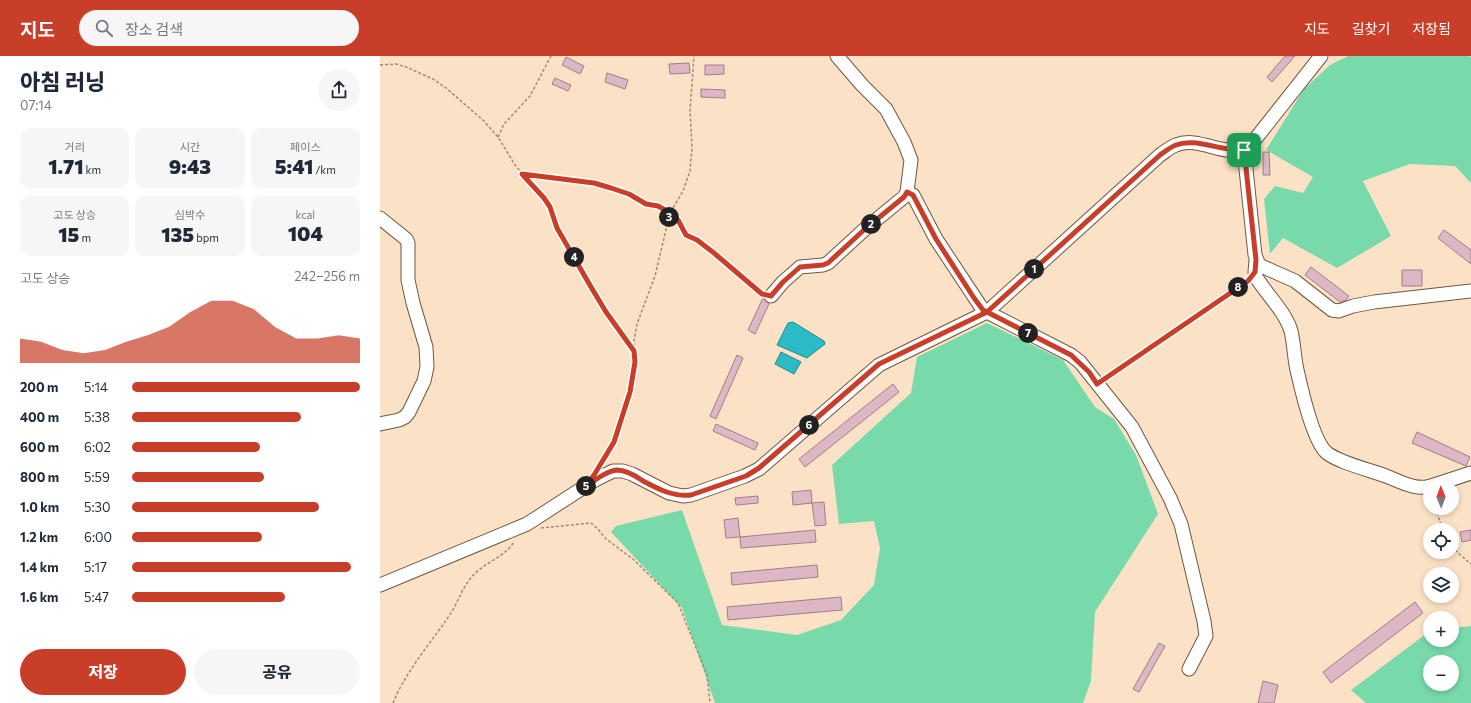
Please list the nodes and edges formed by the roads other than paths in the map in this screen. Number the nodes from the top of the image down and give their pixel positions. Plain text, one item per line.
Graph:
1 (837, 56) edge
2 (1321, 56) edge
3 (1244, 150) junction
4 (907, 192) junction
5 (380, 218) edge
6 (1255, 266) junction
7 (1471, 291) edge
8 (771, 296) road end
9 (987, 312) junction
10 (380, 424) edge
11 (1471, 473) edge
12 (1452, 479) edge
13 (1423, 488) edge
14 (380, 585) edge
15 (1189, 669) dead end

1 - 4 street
2 - 3 street
3 - 6 street
3 - 9 street
4 - 8 street
4 - 9 street
5 - 10 street
6 - 7 street
6 - 13 street
9 - 14 street
9 - 15 street
11 - 12 street

